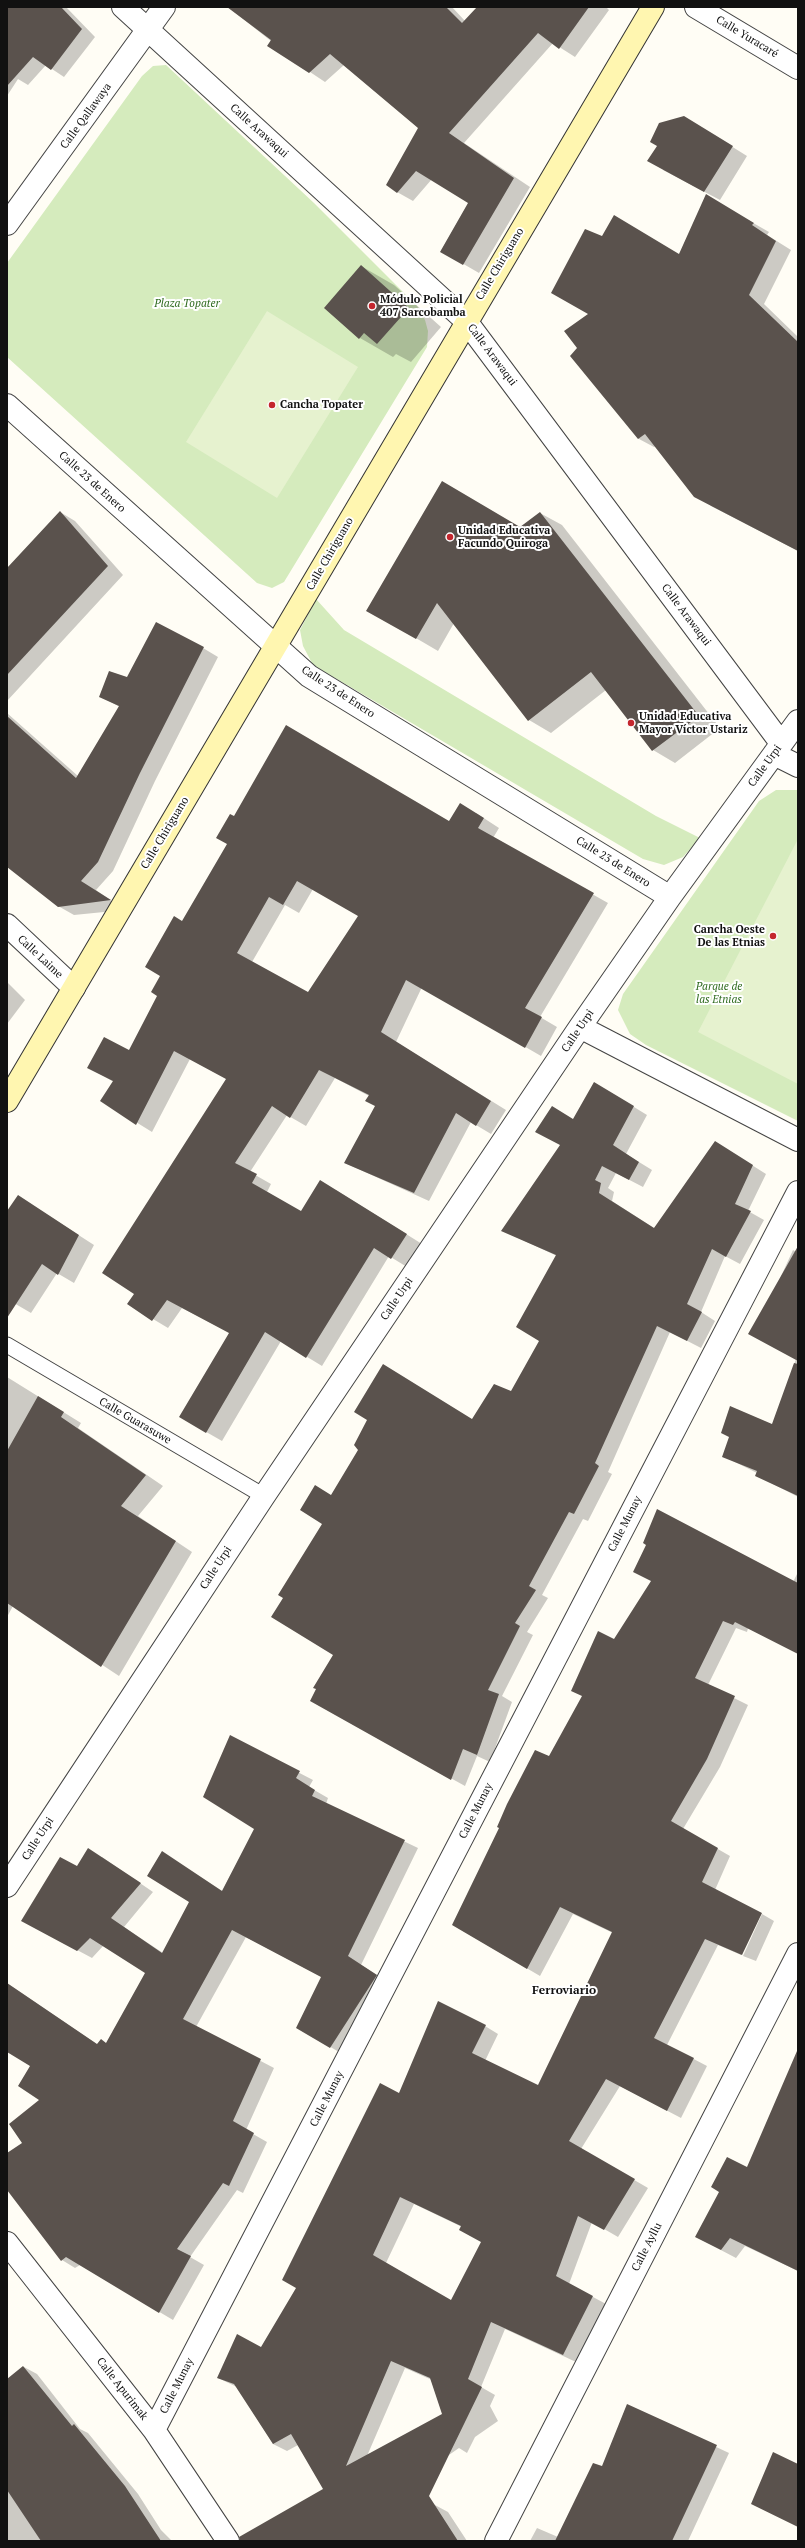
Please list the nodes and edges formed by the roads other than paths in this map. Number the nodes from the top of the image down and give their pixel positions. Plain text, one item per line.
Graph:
1 (123, 7) edge
2 (164, 7) edge
3 (653, 7) edge
4 (696, 7) edge
5 (148, 30) junction
6 (798, 68) edge
7 (7, 224) edge
8 (466, 321) junction
9 (7, 405) edge
10 (275, 648) junction
11 (798, 721) edge
12 (777, 748) junction
13 (798, 766) edge
14 (670, 897) junction
15 (7, 925) edge
16 (74, 988) junction
17 (580, 1027) junction
18 (7, 1101) edge
19 (798, 1140) edge
20 (798, 1192) edge
21 (7, 1345) edge
22 (264, 1496) junction
23 (7, 1886) edge
24 (798, 1954) edge
25 (7, 2242) edge
26 (154, 2430) junction
27 (228, 2541) edge
28 (496, 2541) edge

1 - 5 street, Calle Arawaqui
2 - 5 street, Calle Qallawaya
3 - 8 main road, Calle Chiriguano
4 - 6 street, Calle Yuracaré
5 - 7 street, Calle Qallawaya
5 - 8 street, Calle Arawaqui
8 - 10 main road, Calle Chiriguano
8 - 12 street, Calle Arawaqui
9 - 10 street, Calle 23 de Enero
10 - 14 street, Calle 23 de Enero
10 - 16 main road, Calle Chiriguano
11 - 12 street, Calle Urpi
12 - 13 street, Calle Arawaqui
12 - 14 street, Calle Urpi
14 - 17 street, Calle Urpi
15 - 16 street, Calle Laime
16 - 18 main road, Calle Chiriguano
17 - 19 street
17 - 22 street, Calle Urpi
20 - 26 street, Calle Munay
21 - 22 lane, Calle Guarasuwe
22 - 23 street, Calle Urpi
24 - 28 street, Calle Ayllu
25 - 26 street, Calle Apurimak
26 - 27 street, Calle Apurimak

